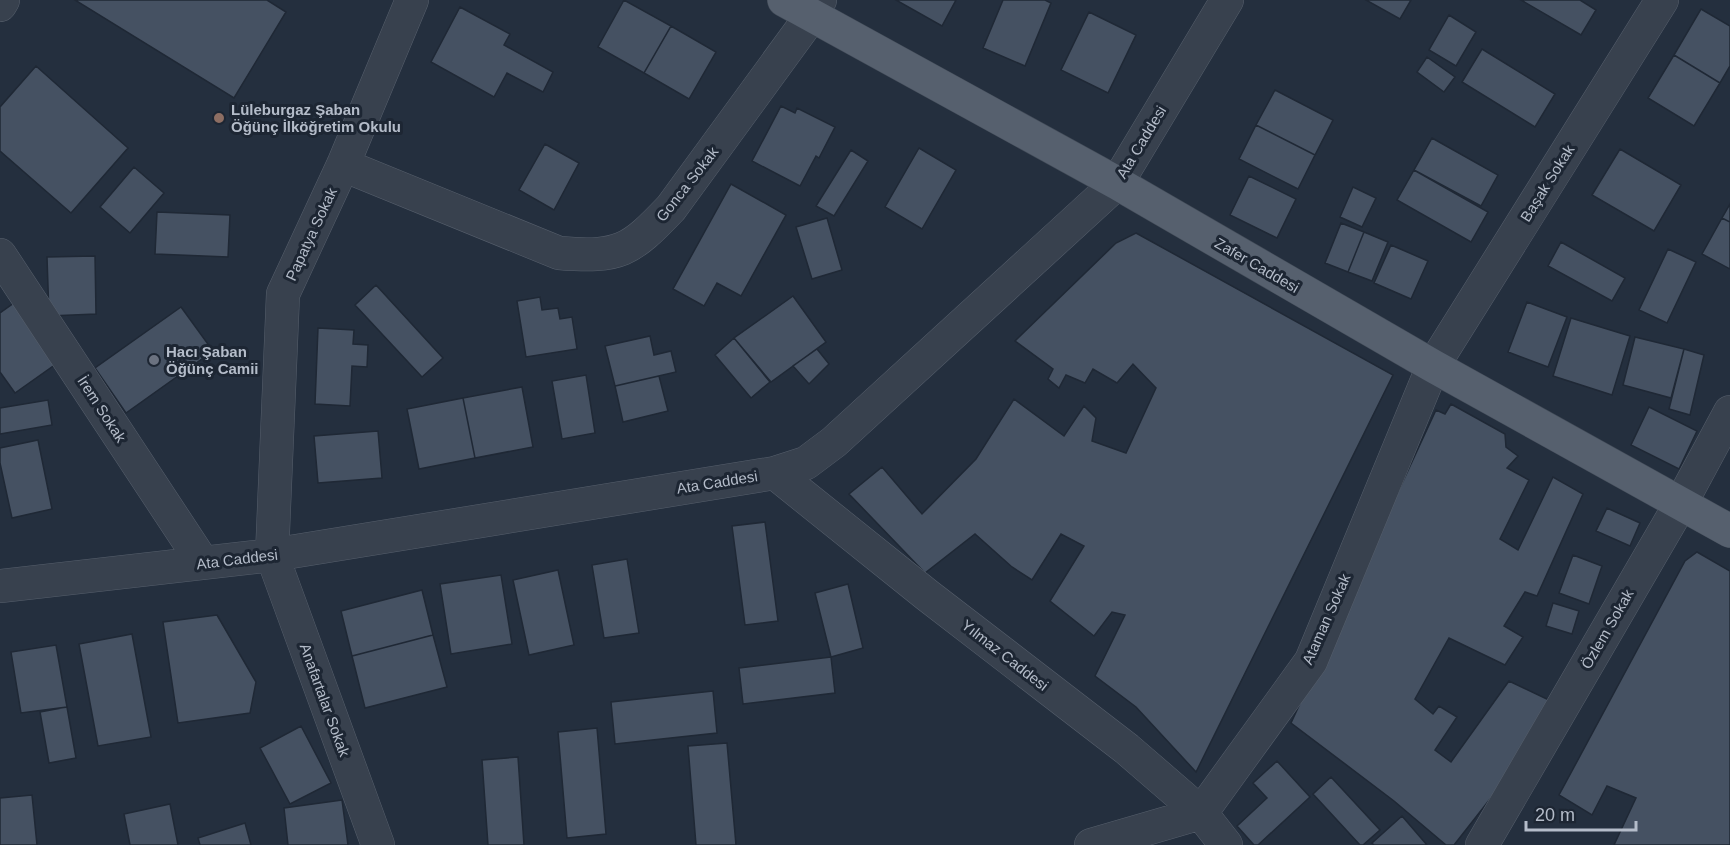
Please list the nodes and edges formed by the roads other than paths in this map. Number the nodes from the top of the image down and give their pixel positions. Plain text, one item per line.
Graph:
1 (3, 0) edge
2 (412, 0) edge
3 (1227, 0) edge
4 (1662, 0) edge
5 (0, 5) edge
6 (805, 5) edge
7 (343, 165) junction
8 (1117, 183) junction
9 (0, 255) edge
10 (1433, 366) junction
11 (1730, 411) edge
12 (776, 473) junction
13 (1681, 502) junction
14 (1730, 531) edge
15 (272, 555) junction
16 (203, 563) junction
17 (0, 586) edge
18 (1201, 813) junction
19 (378, 845) edge
20 (1091, 845) edge
21 (1226, 845) edge
22 (1482, 845) edge

1 - 5 street
2 - 7 street, Papatya Sokak
3 - 8 street, Ata Caddesi
4 - 10 street, Başak Sokak
6 - 7 street, Gonca Sokak
6 - 8 main road, Zafer Caddesi
7 - 15 street, Papatya Sokak
8 - 10 main road, Zafer Caddesi
8 - 12 street, Ata Caddesi
9 - 16 street, İrem Sokak
10 - 13 main road, Zafer Caddesi
10 - 18 street, Ataman Sokak
11 - 13 street, Özlem Sokak
12 - 15 street, Ata Caddesi
12 - 18 street, Yılmaz Caddesi
13 - 14 main road, Zafer Caddesi
13 - 22 street, Özlem Sokak
15 - 16 street, Ata Caddesi
15 - 19 street, Anafartalar Sokak
16 - 17 street, Ata Caddesi
18 - 20 street
18 - 21 street, Yılmaz Caddesi

